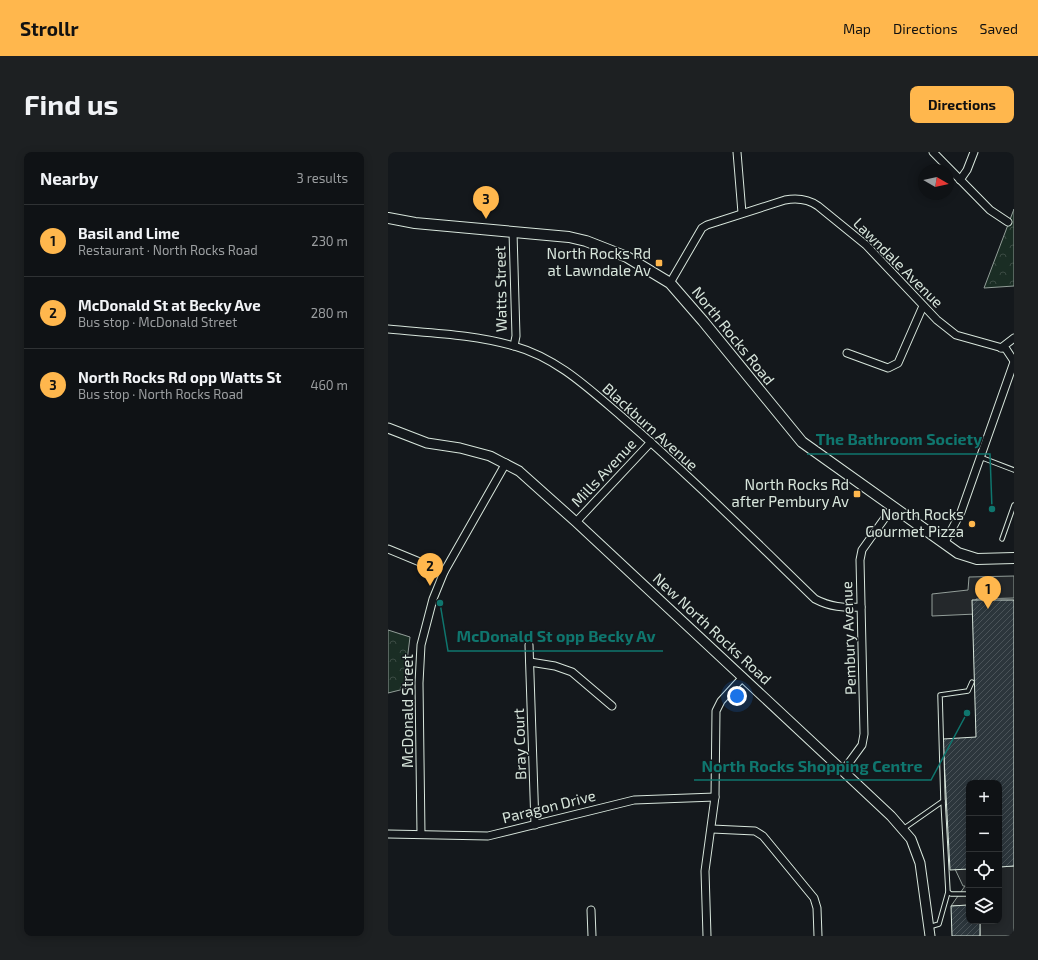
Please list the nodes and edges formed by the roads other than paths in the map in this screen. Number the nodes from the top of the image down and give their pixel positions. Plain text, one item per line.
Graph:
1 (738, 152) edge
2 (933, 152) edge
3 (974, 152) edge
4 (960, 180) junction
5 (742, 213) junction
6 (388, 218) edge
7 (1008, 222) dead end
8 (513, 232) junction
9 (670, 283) junction
10 (923, 306) junction
11 (388, 329) edge
12 (1014, 338) edge
13 (514, 346) junction
14 (1001, 348) junction
15 (847, 353) dead end
16 (1014, 362) edge
17 (388, 428) edge
18 (651, 442) junction
19 (980, 457) junction
20 (506, 463) junction
21 (1014, 470) edge
22 (1014, 505) edge
23 (892, 508) junction
24 (576, 522) junction
25 (1002, 539) dead end
26 (944, 544) junction
27 (388, 549) edge
28 (1014, 558) edge
29 (444, 572) junction
30 (861, 607) junction
31 (529, 646) dead end
32 (530, 662) junction
33 (742, 677) junction
34 (972, 682) dead end
35 (612, 706) dead end
36 (843, 771) junction
37 (715, 797) junction
38 (943, 801) junction
39 (535, 825) junction
40 (712, 829) junction
41 (903, 829) junction
42 (388, 834) edge
43 (422, 834) junction
44 (948, 892) junction
45 (966, 894) edge
46 (591, 910) dead end
47 (929, 932) edge
48 (592, 936) edge
49 (707, 936) edge
50 (818, 936) edge

1 - 5 street
2 - 4 street
3 - 4 street
4 - 7 street
5 - 9 street, Lawndale Avenue
5 - 10 street, Lawndale Avenue
6 - 8 main road, North Rocks Road
8 - 9 main road, North Rocks Road
8 - 13 street, Watts Street
9 - 23 main road, North Rocks Road
10 - 14 street, Lawndale Avenue
10 - 15 street
11 - 13 street, Blackburn Avenue
12 - 14 street
13 - 18 street, Blackburn Avenue
14 - 16 street, Lawndale Avenue
16 - 19 street, Lawndale Avenue
17 - 20 street, New North Rocks Road
18 - 24 street, Mills Avenue
18 - 30 street, Blackburn Avenue
19 - 21 lane
19 - 26 street, Lawndale Avenue
20 - 24 street, New North Rocks Road
20 - 29 street, McDonald Street
22 - 25 lane
23 - 26 main road, North Rocks Road
23 - 30 street, Pembury Avenue
24 - 33 street, New North Rocks Road
26 - 28 main road, North Rocks Road
27 - 29 street
29 - 43 street, McDonald Street
30 - 36 street, Pembury Avenue
31 - 32 street, Bray Court
32 - 35 street
32 - 39 street, Bray Court
33 - 36 street, New North Rocks Road
33 - 37 street
34 - 38 lane
36 - 41 street, New North Rocks Road
37 - 39 street, Paragon Drive
37 - 40 street
38 - 41 lane
38 - 44 lane
39 - 43 street, Paragon Drive
40 - 49 street
40 - 50 street
41 - 47 street, New North Rocks Road
42 - 43 street, Paragon Drive
44 - 45 lane
44 - 47 lane
46 - 48 street

